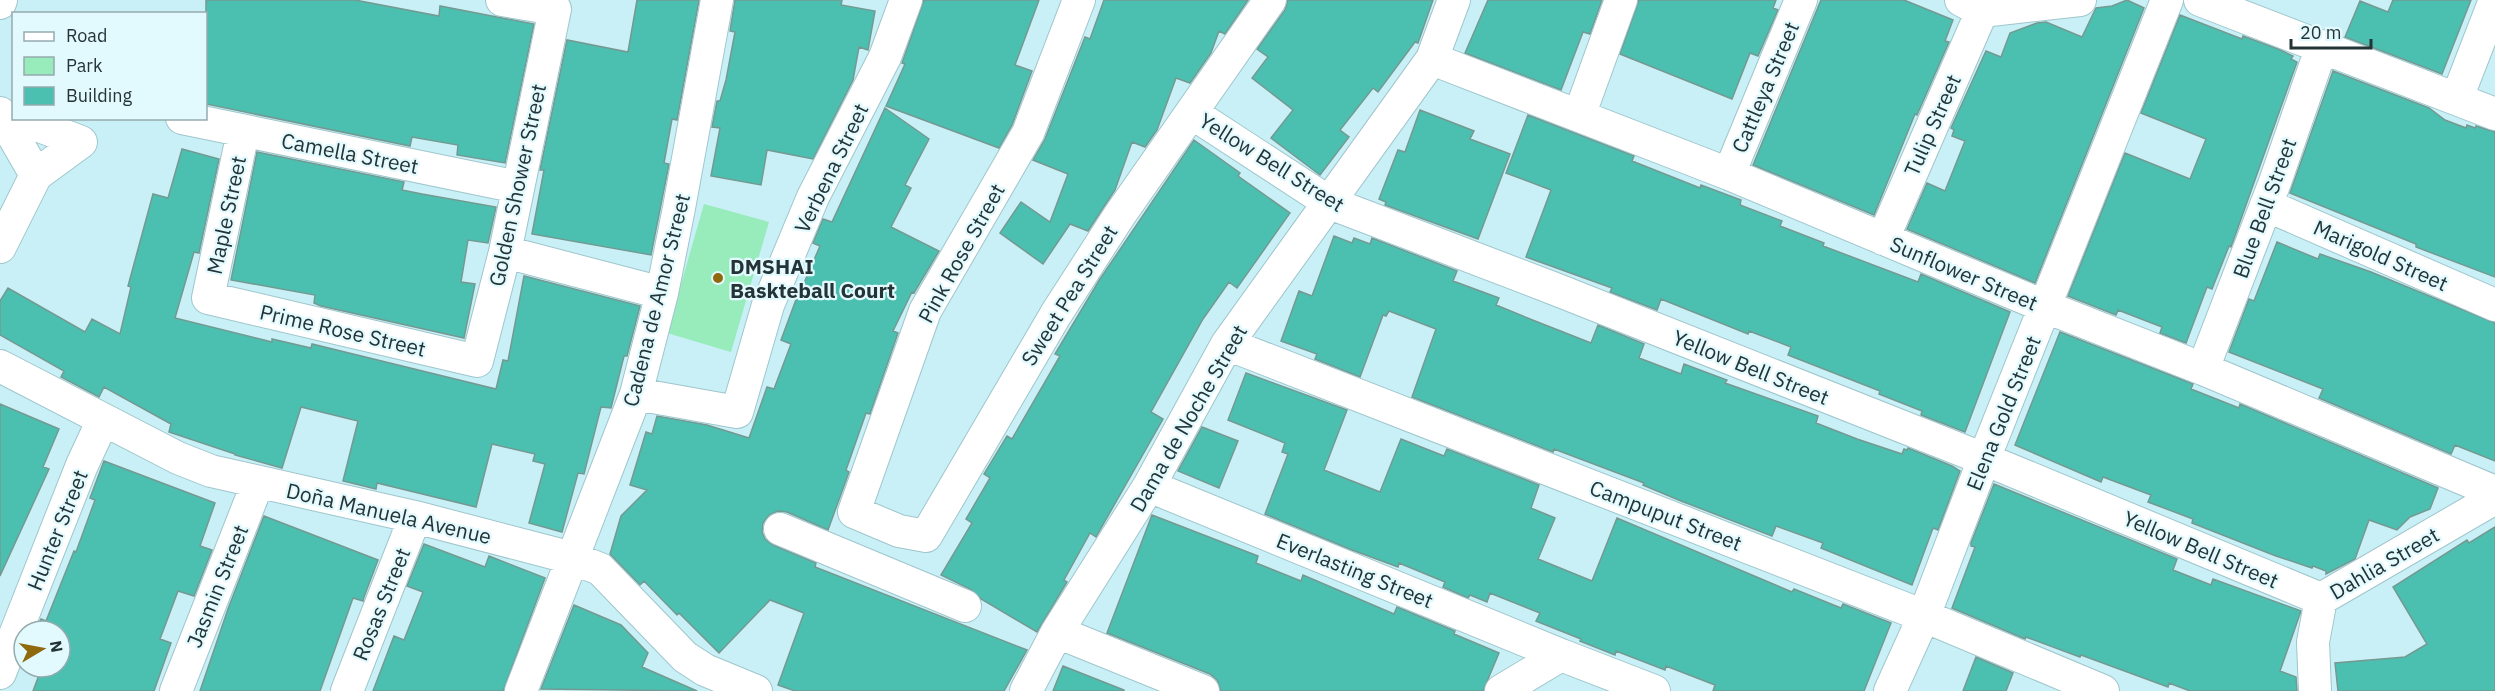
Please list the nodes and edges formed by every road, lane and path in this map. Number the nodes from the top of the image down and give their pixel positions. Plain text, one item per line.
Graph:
1 (502, 0) edge
2 (717, 0) edge
3 (906, 0) edge
4 (1079, 0) edge
5 (1270, 0) edge
6 (1454, 0) edge
7 (1621, 0) edge
8 (1801, 0) edge
9 (2080, 0) edge
10 (2168, 0) edge
11 (2200, 0) edge
12 (2495, 0) edge
13 (1971, 6) edge
14 (2322, 46) junction
15 (1432, 59) junction
16 (2457, 98) junction
17 (0, 112) edge
18 (1192, 113) junction
19 (2495, 114) edge
20 (1579, 116) junction
21 (24, 120) edge
22 (191, 120) edge
23 (243, 132) junction
24 (1729, 174) junction
25 (36, 175) junction
26 (518, 187) junction
27 (1330, 203) junction
28 (2266, 205) junction
29 (1883, 239) junction
30 (0, 247) edge
31 (504, 252) junction
32 (662, 293) junction
33 (208, 298) joint
34 (2495, 305) edge
35 (2046, 307) junction
36 (1227, 344) junction
37 (477, 361) joint
38 (0, 366) edge
39 (2203, 369) junction
40 (636, 394) junction
41 (103, 420) junction
42 (1984, 459) junction
43 (258, 482) junction
44 (1149, 486) junction
45 (2495, 492) edge
46 (2495, 498) edge
47 (854, 512) joint
48 (415, 517) junction
49 (780, 530) dead end
50 (899, 531) junction
51 (572, 558) junction
52 (877, 569) junction
53 (2321, 599) junction
54 (964, 606) dead end
55 (1924, 616) junction
56 (1058, 632) junction
57 (1561, 655) junction
58 (0, 673) edge
59 (701, 681) edge
60 (176, 691) edge
61 (347, 691) edge
62 (521, 691) edge
63 (756, 691) edge
64 (1026, 691) edge
65 (1203, 691) edge
66 (1501, 691) edge
67 (1654, 691) edge
68 (1890, 691) edge
69 (2103, 691) edge
70 (2315, 691) edge

1 - 26 street, Golden Shower Street
2 - 32 street, Cadena de Amor Street
3 - 40 street, Verbena Street
4 - 47 street, Pink Rose Street
5 - 18 street, Sweet Pea Street
6 - 15 street, Dama de Noche Street
7 - 20 street
8 - 24 street, Cattleya Street
9 - 13 street
10 - 35 street, Elena Gold Street
11 - 14 street
12 - 16 street
13 - 29 street, Tulip Street
14 - 16 street
14 - 28 street, Blue Bell Street
15 - 20 street, Sunflower Street
15 - 27 street, Dama de Noche Street
16 - 19 street
17 - 25 street
18 - 27 street, Yellow Bell Street
18 - 50 street, Sweet Pea Street
20 - 24 street, Sunflower Street
21 - 25 street
22 - 23 street, Camella Street
23 - 26 street, Camella Street
23 - 33 street, Maple Street
24 - 29 street, Sunflower Street
25 - 30 street
26 - 31 street, Golden Shower Street
27 - 36 street, Dama de Noche Street
27 - 42 street, Yellow Bell Street
28 - 34 street, Marigold Street
28 - 39 street, Blue Bell Street
29 - 35 street, Sunflower Street
31 - 32 street
31 - 37 street, Golden Shower Street
32 - 40 street, Cadena de Amor Street
33 - 37 street, Prime Rose Street
35 - 39 street, Sunflower Street
35 - 42 street, Elena Gold Street
36 - 44 street, Dama de Noche Street
36 - 55 street, Campuput Street
38 - 41 street, Doña Manuela Avenue
39 - 45 street, Sunflower Street
40 - 51 street, Cadena de Amor Street
41 - 43 street, Doña Manuela Avenue
41 - 58 street, Hunter Street
42 - 53 street, Yellow Bell Street
42 - 55 street, Elena Gold Street
43 - 48 street, Doña Manuela Avenue
43 - 60 street, Jasmin Street
44 - 56 street, Dama de Noche Street
44 - 57 street, Everlasting Street
46 - 53 street, Dahlia Street
47 - 50 street, Sweet Pea Street
48 - 51 street, Doña Manuela Avenue
48 - 61 street, Rosas Street
49 - 52 street
50 - 52 street
51 - 59 street, Doña Manuela Avenue
51 - 62 street, Cadena de Amor Street
52 - 54 street
53 - 70 street, Dahlia Street
55 - 68 street, Elena Gold Street
55 - 69 street, Campuput Street
56 - 64 street, Dama de Noche Street
56 - 65 street
57 - 66 street
57 - 67 street, Everlasting Street
59 - 63 street, Doña Manuela Avenue

